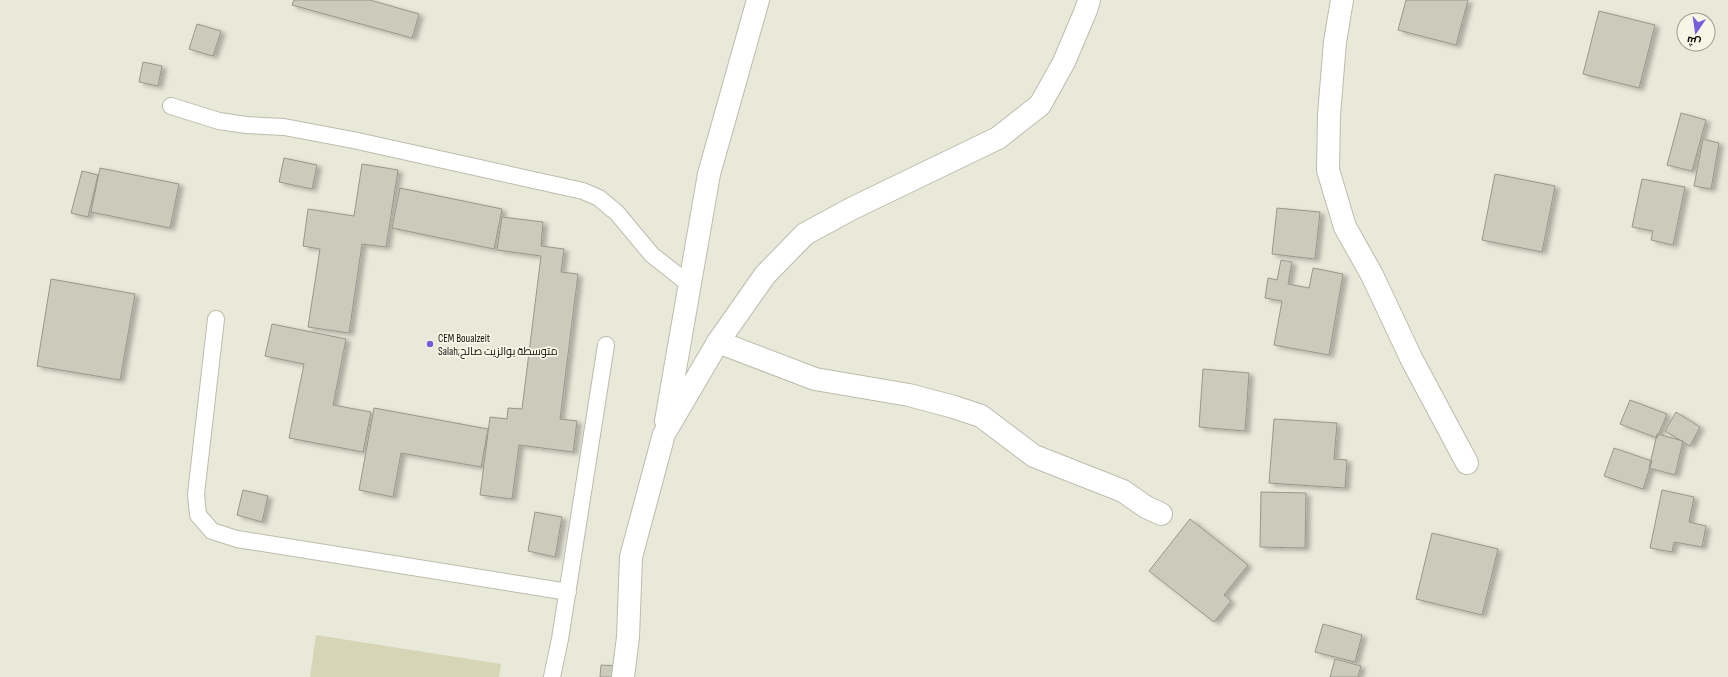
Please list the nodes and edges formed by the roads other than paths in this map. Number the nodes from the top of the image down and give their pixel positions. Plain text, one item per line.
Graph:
1 (758, 0) edge
2 (1088, 0) edge
3 (1342, 0) edge
4 (171, 106) dead end
5 (689, 284) junction
6 (216, 320) dead end
7 (718, 342) junction
8 (606, 345) dead end
9 (664, 434) junction
10 (1467, 463) dead end
11 (1161, 514) dead end
12 (568, 592) junction
13 (552, 677) edge
14 (623, 677) edge

1 - 5 street
2 - 7 street
3 - 10 street
4 - 5 lane
5 - 9 street
6 - 12 lane
7 - 9 street
7 - 11 street
8 - 12 lane
9 - 14 street
12 - 13 lane

